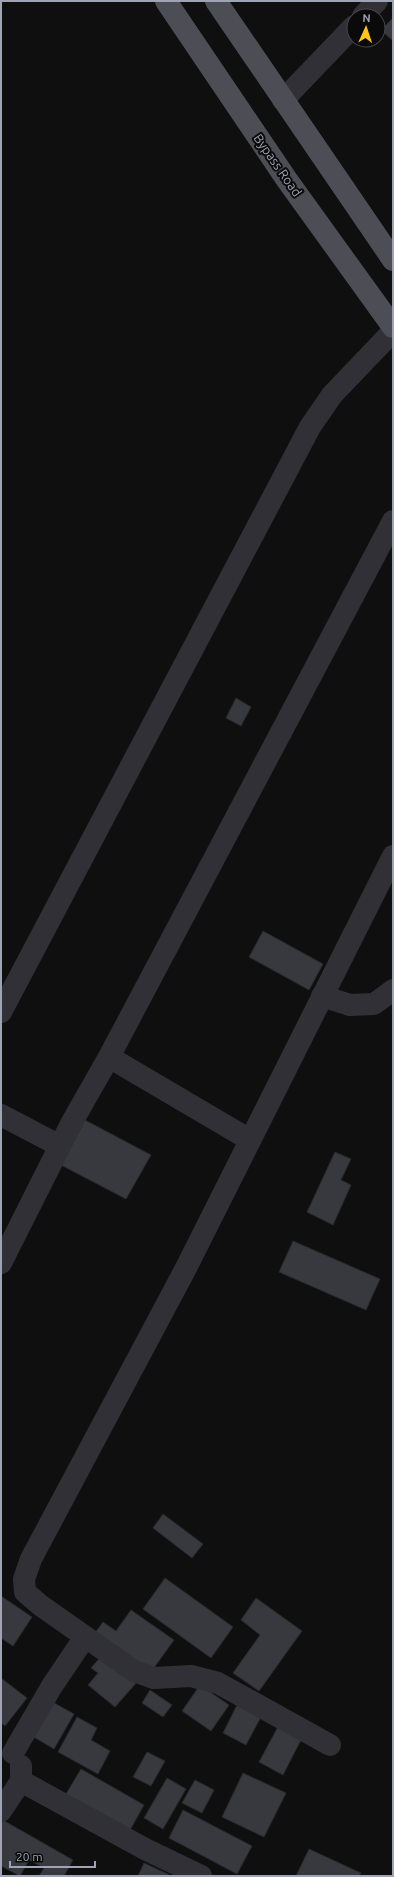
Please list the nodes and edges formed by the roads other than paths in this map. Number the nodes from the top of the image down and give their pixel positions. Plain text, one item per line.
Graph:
1 (166, 1) edge
2 (216, 1) edge
3 (346, 34) edge
4 (283, 100) junction
5 (390, 248) edge
6 (393, 327) edge
7 (393, 331) edge
8 (393, 521) edge
9 (393, 856) edge
10 (393, 990) edge
11 (322, 996) junction
12 (1, 1012) edge
13 (109, 1057) junction
14 (1, 1115) edge
15 (250, 1140) junction
16 (60, 1146) junction
17 (1, 1263) edge
18 (85, 1637) junction
19 (330, 1745) dead end
20 (7, 1748) edge
21 (21, 1781) junction
22 (1, 1811) edge
23 (201, 1876) edge

1 - 6 main road, Bypass Road
2 - 4 main road
3 - 4 street
4 - 5 main road
7 - 12 street
8 - 13 street
9 - 11 street
10 - 11 street
11 - 15 street
13 - 15 street
13 - 16 street
14 - 16 street
15 - 18 street
16 - 17 street
18 - 19 street
18 - 20 street
20 - 21 street
21 - 22 street
21 - 23 street

